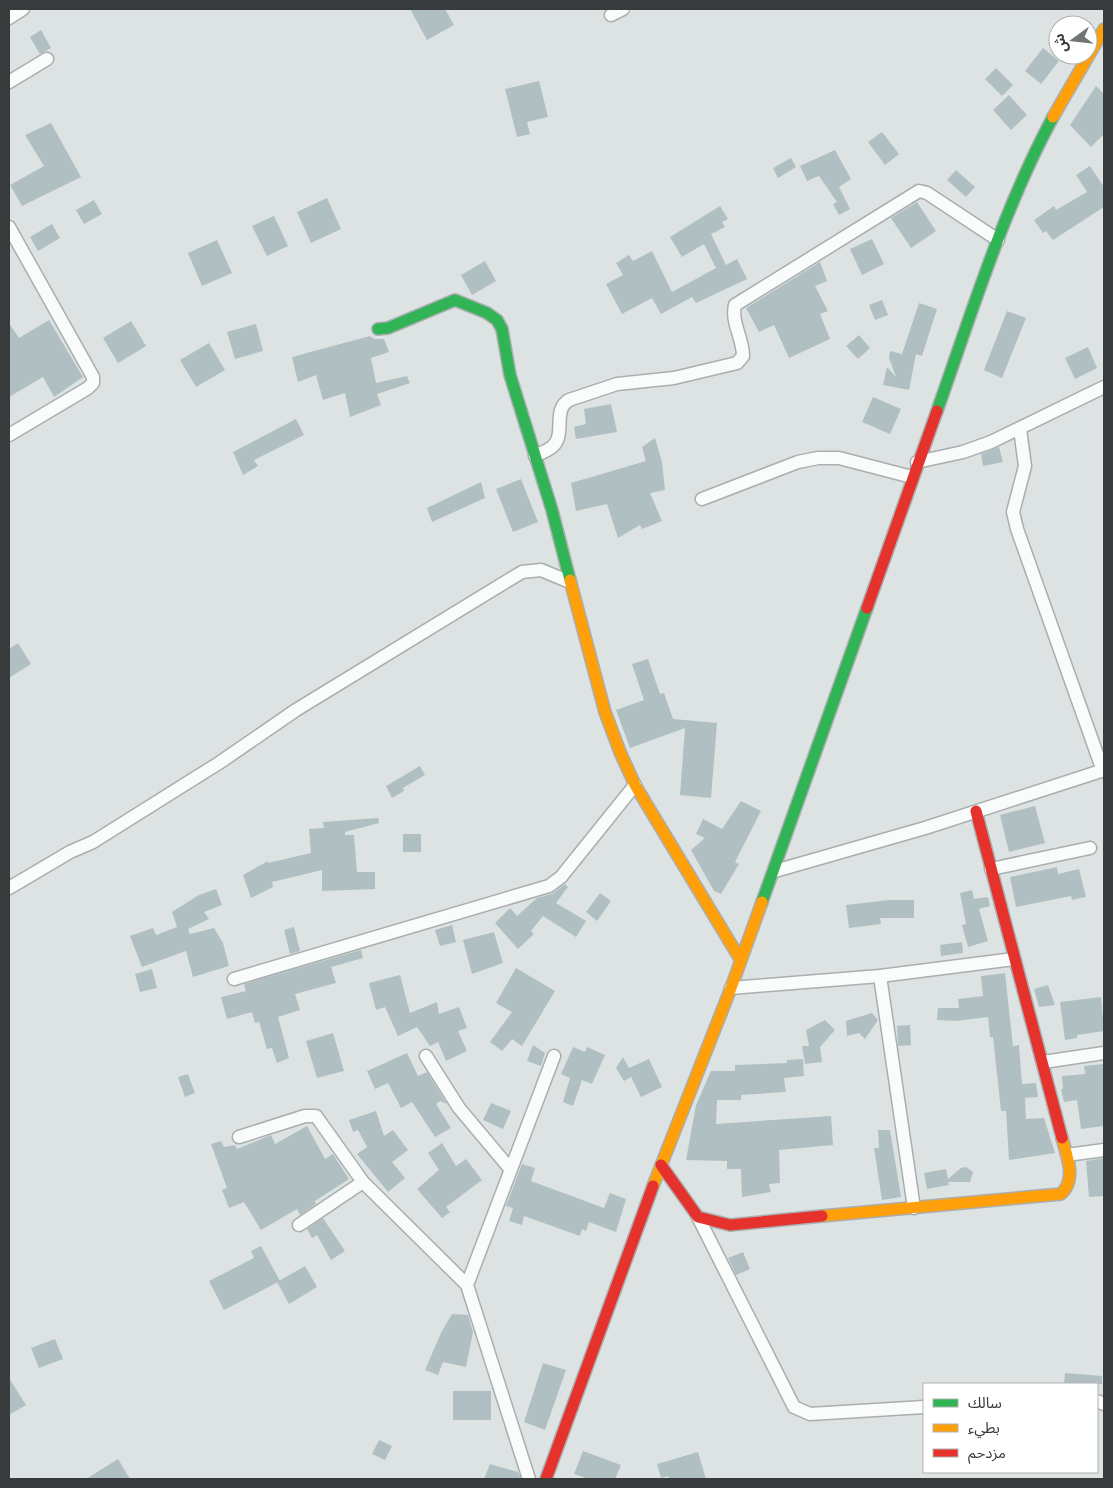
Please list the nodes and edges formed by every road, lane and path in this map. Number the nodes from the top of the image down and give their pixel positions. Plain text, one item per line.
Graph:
1 (23, 9) edge
2 (623, 9) edge
3 (611, 15) dead end
4 (9, 18) edge
5 (1104, 29) edge
6 (47, 59) dead end
7 (9, 82) edge
8 (9, 227) edge
9 (998, 240) junction
10 (378, 329) dead end
11 (1104, 387) edge
12 (1020, 429) junction
13 (9, 435) edge
14 (535, 456) junction
15 (917, 462) junction
16 (912, 478) junction
17 (702, 499) dead end
18 (570, 582) junction
19 (1104, 771) edge
20 (635, 785) junction
21 (976, 810) junction
22 (1090, 848) dead end
23 (991, 869) junction
24 (775, 870) junction
25 (9, 888) edge
26 (740, 959) junction
27 (1014, 960) junction
28 (880, 976) junction
29 (234, 979) dead end
30 (732, 988) junction
31 (1104, 1054) edge
32 (426, 1056) dead end
33 (554, 1056) dead end
34 (1043, 1062) junction
35 (239, 1137) dead end
36 (1104, 1150) edge
37 (1067, 1155) junction
38 (661, 1165) junction
39 (511, 1170) junction
40 (363, 1182) junction
41 (914, 1208) junction
42 (698, 1217) junction
43 (299, 1225) dead end
44 (467, 1285) junction
45 (923, 1407) edge
46 (529, 1479) edge
47 (546, 1479) edge

1 - 4 street
2 - 3 street
5 - 9 street
6 - 7 street
8 - 13 street
9 - 14 street
9 - 15 street
10 - 14 street
11 - 12 street
12 - 15 street
12 - 19 street
14 - 18 street
15 - 16 street
16 - 17 street
16 - 24 street
18 - 20 street
18 - 25 street
19 - 21 street
20 - 26 street
20 - 29 street
21 - 23 street
21 - 24 street
22 - 23 street
23 - 27 street
24 - 26 street
26 - 30 street
27 - 28 street
27 - 34 street
28 - 30 street
28 - 41 street
30 - 38 street
31 - 34 street
32 - 39 street
33 - 39 street
34 - 37 street
35 - 40 street
36 - 37 street
37 - 41 street
38 - 42 street
38 - 47 street
39 - 44 street
40 - 43 street
40 - 44 street
41 - 42 street
42 - 45 street
44 - 46 street

